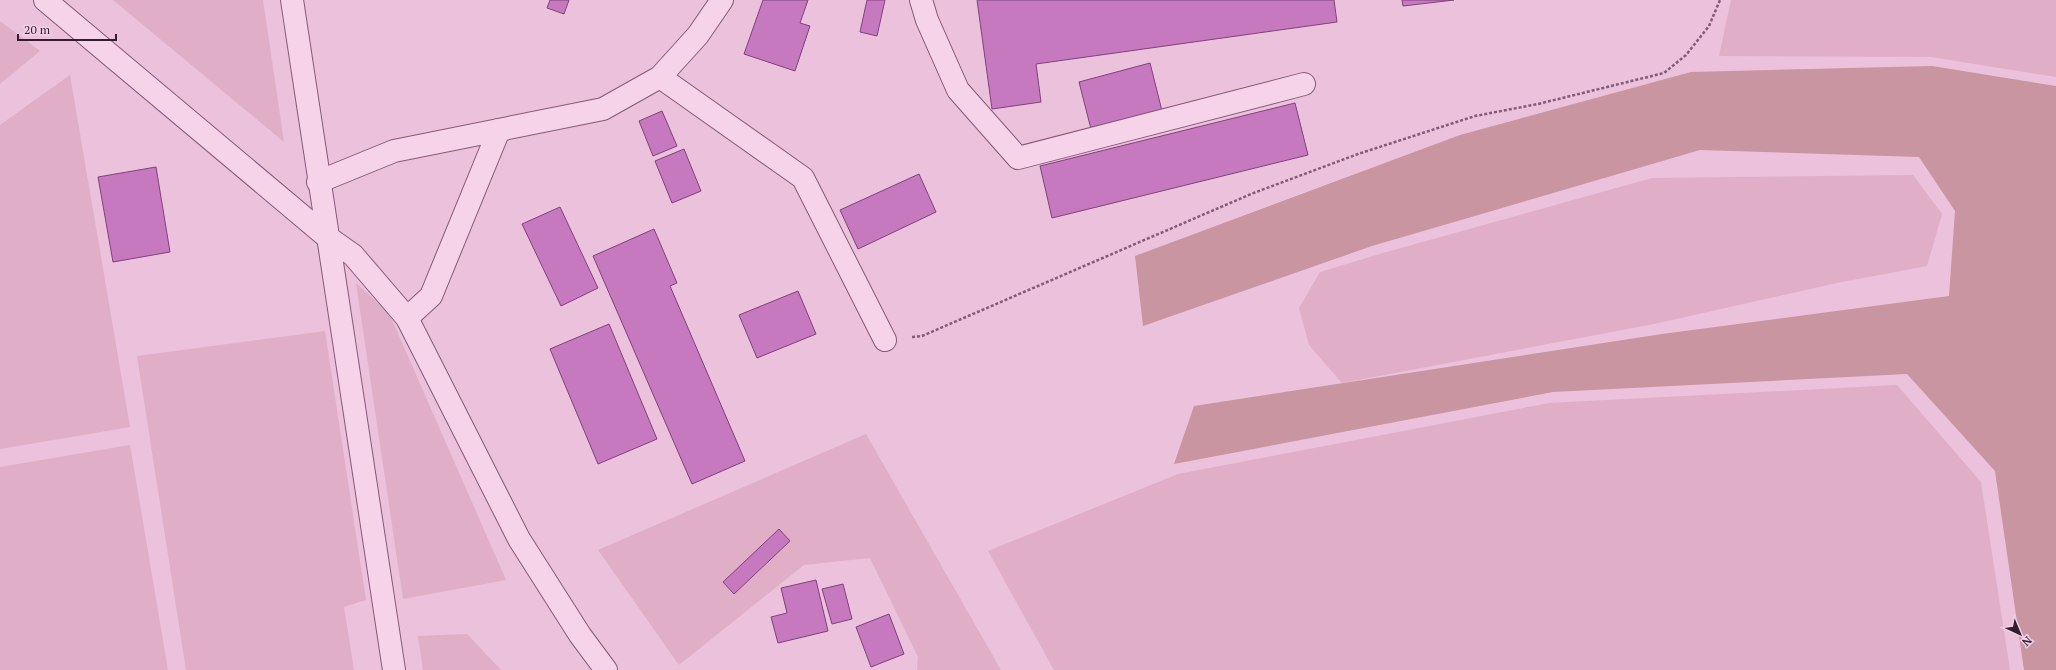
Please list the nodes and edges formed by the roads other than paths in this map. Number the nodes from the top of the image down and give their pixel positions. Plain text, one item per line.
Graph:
1 (45, 0) edge
2 (292, 0) edge
3 (722, 0) edge
4 (921, 0) edge
5 (660, 77) junction
6 (1304, 84) dead end
7 (499, 130) junction
8 (318, 182) junction
9 (326, 236) junction
10 (407, 318) junction
11 (885, 340) road end
12 (394, 670) edge
13 (606, 670) edge

1 - 9 street
2 - 8 street
3 - 5 street
4 - 6 street
5 - 7 street
5 - 11 street
7 - 8 street
7 - 10 street
8 - 9 street
9 - 10 street
9 - 12 street
10 - 13 street

